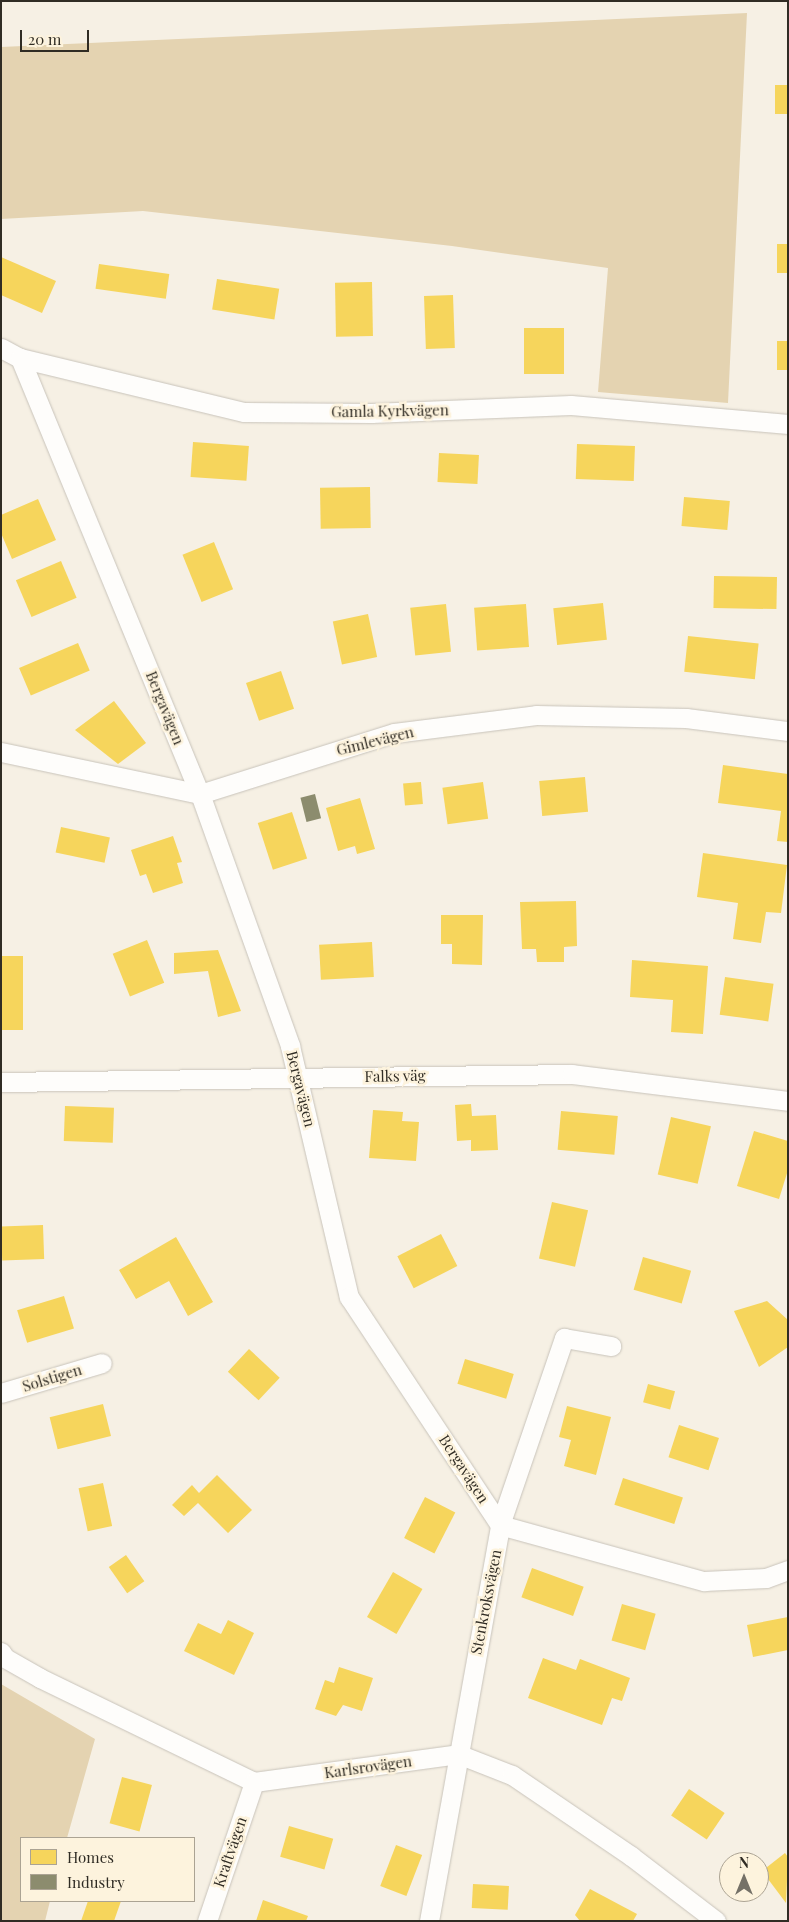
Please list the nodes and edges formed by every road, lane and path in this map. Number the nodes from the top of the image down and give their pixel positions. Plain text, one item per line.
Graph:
1 (1, 348) edge
2 (20, 358) junction
3 (788, 424) edge
4 (788, 731) edge
5 (1, 752) edge
6 (200, 794) junction
7 (300, 1077) junction
8 (1, 1082) edge
9 (788, 1100) edge
10 (611, 1346) dead end
11 (102, 1363) dead end
12 (1, 1393) edge
13 (500, 1525) junction
14 (788, 1570) edge
15 (1, 1652) edge
16 (458, 1754) junction
17 (254, 1782) junction
18 (207, 1921) edge
19 (429, 1921) edge
20 (716, 1921) edge

1 - 2 street, Gamla Kyrkvägen
2 - 3 street, Gamla Kyrkvägen
2 - 6 street, Bergavägen
4 - 6 street, Gimlevägen
5 - 6 street, Gimlevägen
6 - 7 street, Bergavägen
7 - 8 street, Falks väg
7 - 9 street, Falks väg
7 - 13 street, Bergavägen
10 - 13 street, Stenkroksvägen
11 - 12 street, Solstigen
13 - 14 street
13 - 16 street, Stenkroksvägen
15 - 17 street
16 - 17 street, Karlsrovägen
16 - 19 street, Stenkroksvägen
16 - 20 street, Karlsrovägen
17 - 18 street, Kraftvägen

